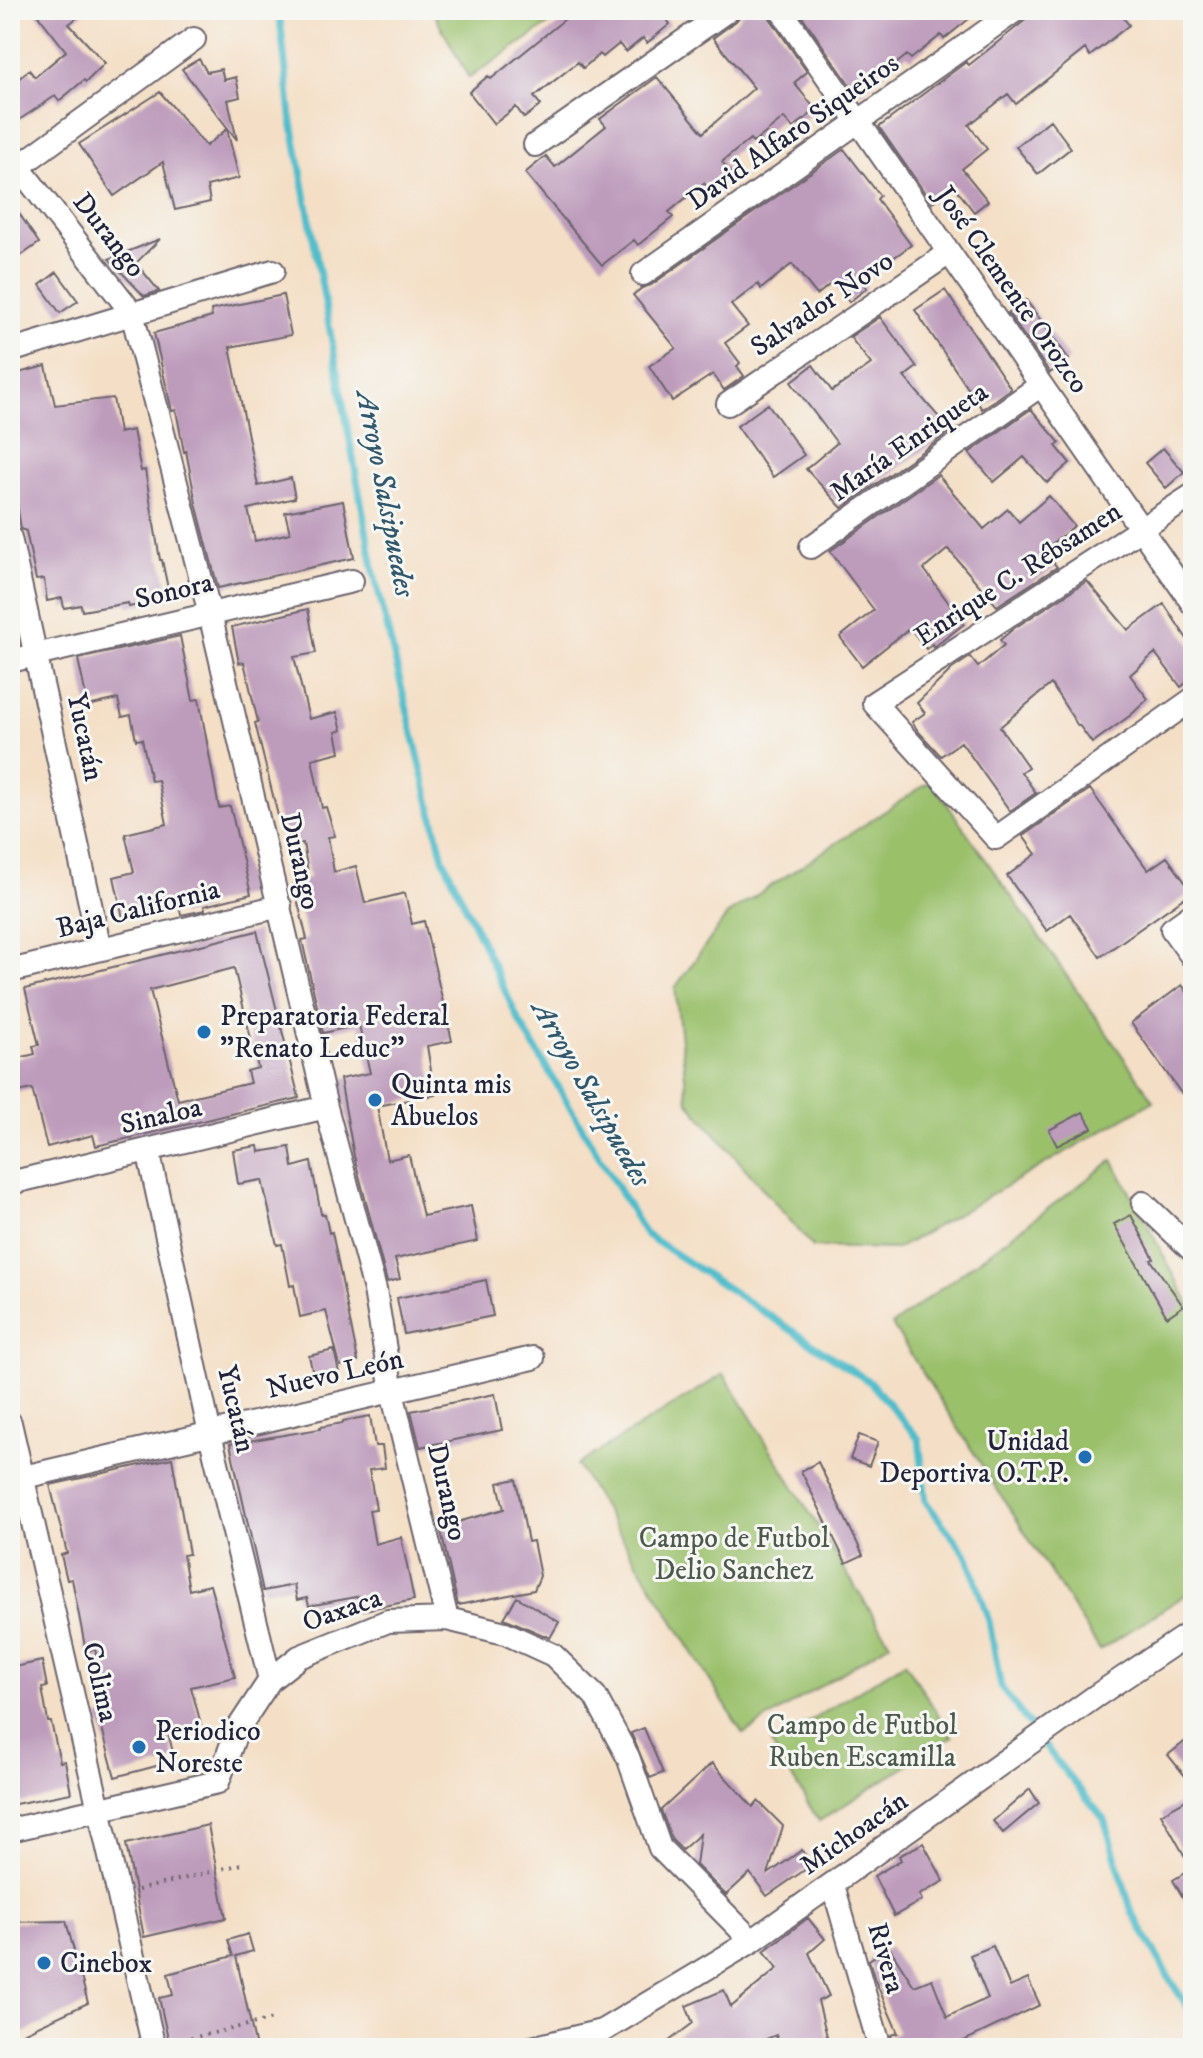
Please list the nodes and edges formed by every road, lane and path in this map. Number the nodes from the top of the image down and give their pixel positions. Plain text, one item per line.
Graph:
1 (728, 10) edge
2 (781, 10) edge
3 (1016, 10) edge
4 (194, 39) dead end
5 (860, 123) junction
6 (535, 145) dead end
7 (13, 165) edge
8 (949, 253) junction
9 (273, 271) dead end
10 (643, 274) dead end
11 (132, 313) junction
12 (10, 351) edge
13 (1041, 385) junction
14 (728, 404) dead end
15 (1193, 495) edge
16 (1142, 530) junction
17 (10, 538) edge
18 (811, 547) dead end
19 (352, 581) dead end
20 (1193, 604) edge
21 (210, 614) junction
22 (37, 655) junction
23 (10, 661) edge
24 (1193, 699) edge
25 (280, 906) junction
26 (1193, 914) edge
27 (100, 949) junction
28 (1193, 958) edge
29 (10, 971) edge
30 (326, 1107) junction
31 (148, 1150) junction
32 (10, 1183) edge
33 (1143, 1203) dead end
34 (1193, 1251) edge
35 (533, 1358) dead end
36 (392, 1392) junction
37 (10, 1423) edge
38 (210, 1434) junction
39 (16, 1479) edge
40 (447, 1619) junction
41 (1193, 1631) edge
42 (270, 1680) junction
43 (99, 1810) junction
44 (10, 1830) edge
45 (242, 1864) dead end
46 (833, 1885) junction
47 (120, 1894) junction
48 (752, 1941) junction
49 (273, 2019) dead end
50 (604, 2039) edge
51 (154, 2048) edge
52 (532, 2048) edge
53 (880, 2048) edge

1 - 6 street
2 - 5 street, José Clemente Orozco
3 - 5 street, David Alfaro Siqueiros
4 - 7 street
5 - 8 street, José Clemente Orozco
5 - 10 street, David Alfaro Siqueiros
7 - 11 street, Durango
8 - 13 street, José Clemente Orozco
8 - 14 street, Salvador Novo
9 - 11 street
11 - 12 street
11 - 21 street, Durango
13 - 16 street, José Clemente Orozco
13 - 18 street, María Enriqueta
15 - 16 street, Enrique C. Rébsamen
16 - 20 street, José Clemente Orozco
16 - 24 street, Enrique C. Rébsamen
17 - 22 street, Yucatán
19 - 21 street, Sonora
21 - 22 street, Sonora
21 - 25 street, Durango
22 - 23 street, Sonora
22 - 27 street, Yucatán
25 - 27 street, Baja California
25 - 30 street, Durango
26 - 28 street
27 - 29 street, Baja California
30 - 31 street, Sinaloa
30 - 36 street, Durango
31 - 32 street, Sinaloa
31 - 38 street, Yucatán
33 - 34 street
35 - 36 street, Nuevo León
36 - 38 street, Nuevo León
36 - 40 street, Durango
37 - 39 street, Colima
38 - 39 street, Nuevo León
38 - 42 street, Yucatán
39 - 43 street, Colima
40 - 42 street, Oaxaca
40 - 48 street, Oaxaca
41 - 46 street, Michoacán
42 - 43 street, Oaxaca
43 - 44 street, Oaxaca
43 - 47 street, Colima
45 - 47 path
46 - 48 street, Michoacán
46 - 53 street, Rivera
47 - 51 street, Colima
48 - 50 street, Michoacán
49 - 51 path
50 - 52 street, Michoacán

